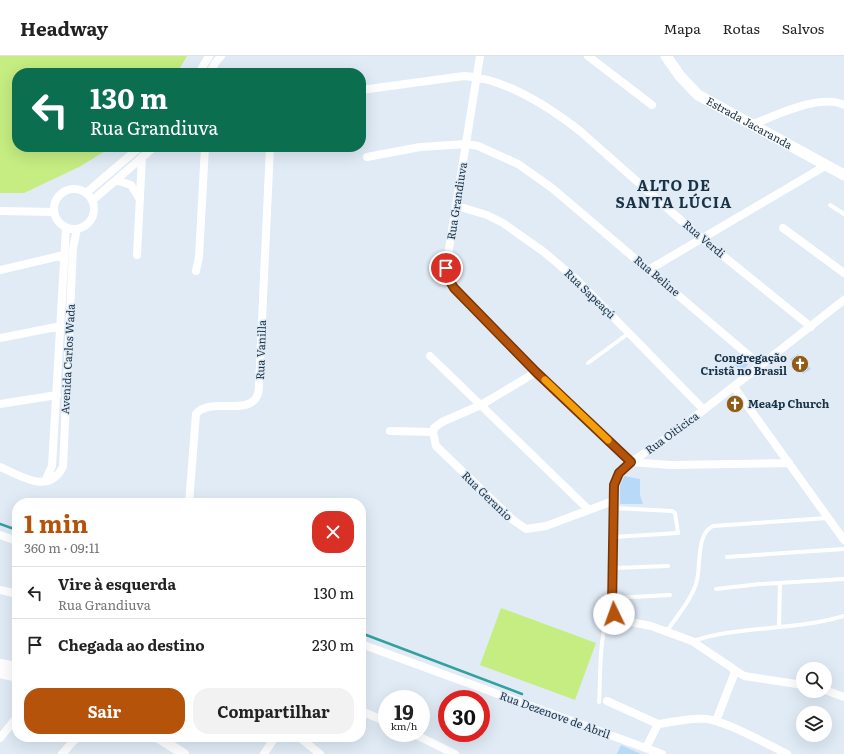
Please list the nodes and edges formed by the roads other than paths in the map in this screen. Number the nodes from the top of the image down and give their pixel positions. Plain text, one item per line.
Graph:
1 (209, 56) edge
2 (221, 56) edge
3 (480, 56) edge
4 (588, 56) edge
5 (666, 56) edge
6 (202, 68) edge
7 (212, 68) edge
8 (477, 77) junction
9 (366, 89) edge
10 (652, 105) dead end
11 (844, 105) edge
12 (751, 125) junction
13 (466, 144) junction
14 (134, 152) edge
15 (148, 152) edge
16 (205, 152) edge
17 (270, 152) edge
18 (142, 157) junction
19 (367, 157) dead end
20 (825, 166) junction
21 (844, 175) edge
22 (116, 180) junction
23 (86, 193) junction
24 (93, 200) junction
25 (140, 201) junction
26 (830, 205) dead end
27 (456, 206) junction
28 (0, 211) edge
29 (54, 212) junction
30 (844, 214) edge
31 (66, 228) junction
32 (783, 228) dead end
33 (77, 229) junction
34 (701, 238) junction
35 (64, 255) junction
36 (137, 255) dead end
37 (650, 269) junction
38 (0, 270) edge
39 (196, 271) dead end
40 (844, 273) edge
41 (844, 300) edge
42 (61, 326) junction
43 (811, 327) junction
44 (629, 333) junction
45 (0, 338) edge
46 (430, 356) dead end
47 (588, 363) dead end
48 (760, 365) junction
49 (536, 372) junction
50 (734, 387) junction
51 (57, 395) junction
52 (0, 404) edge
53 (481, 405) junction
54 (704, 410) junction
55 (390, 431) dead end
56 (433, 432) junction
57 (631, 462) junction
58 (789, 463) junction
59 (52, 466) junction
60 (0, 467) edge
61 (60, 472) junction
62 (45, 481) junction
63 (189, 498) edge
64 (613, 505) junction
65 (589, 510) junction
66 (828, 518) junction
67 (0, 535) edge
68 (613, 537) junction
69 (12, 539) edge
70 (844, 540) edge
71 (844, 549) edge
72 (727, 557) dead end
73 (668, 566) dead end
74 (614, 568) junction
75 (844, 579) edge
76 (780, 583) junction
77 (716, 589) dead end
78 (0, 590) edge
79 (12, 593) edge
80 (670, 595) dead end
81 (612, 598) junction
82 (612, 608) junction
83 (844, 616) edge
84 (779, 627) junction
85 (667, 631) junction
86 (692, 641) junction
87 (366, 646) edge
88 (0, 664) edge
89 (12, 666) edge
90 (735, 672) junction
91 (0, 673) edge
92 (12, 676) edge
93 (796, 684) edge
94 (832, 693) edge
95 (844, 697) edge
96 (603, 702) joint
97 (366, 713) edge
98 (378, 718) edge
99 (716, 721) junction
100 (12, 723) edge
101 (658, 724) junction
102 (0, 738) edge
103 (73, 742) edge
104 (165, 742) edge
105 (272, 742) edge
106 (305, 742) edge
107 (430, 742) edge
108 (646, 748) junction
109 (62, 754) edge
110 (184, 754) edge
111 (264, 754) edge
112 (320, 754) edge
113 (455, 754) edge
114 (659, 754) edge
115 (787, 754) edge

1 - 6 street
2 - 7 street
3 - 8 street, Rua Grandiuva
4 - 10 street
5 - 12 main road, Estrada Jacaranda
8 - 9 street, Rua Verdi
8 - 13 street, Rua Grandiuva
8 - 34 street, Rua Verdi
11 - 12 street
12 - 20 main road, Estrada Jacaranda
13 - 19 street, Rua Beline
13 - 27 street, Rua Grandiuva
13 - 37 street, Rua Beline
14 - 23 street
15 - 18 street
16 - 39 street
17 - 63 street, Rua Vanilla
18 - 22 street
18 - 25 street
20 - 21 main road, Estrada Jacaranda
20 - 34 street
22 - 24 street
22 - 25 street
23 - 24 street
23 - 29 street
24 - 33 street
25 - 36 street
26 - 30 lane
27 - 44 street, Rua Sapeaçú
27 - 49 street, Rua Grandiuva
28 - 29 street
29 - 31 street
31 - 33 street
31 - 35 street, Avenida Carlos Wada
32 - 40 street
33 - 61 street, Avenida Carlos Wada
34 - 37 street
34 - 43 street, Rua Verdi
35 - 38 street
35 - 42 street, Avenida Carlos Wada
37 - 48 street, Rua Beline
41 - 43 street, Rua Oiticica
42 - 45 street
42 - 51 street, Avenida Carlos Wada
43 - 48 street, Rua Oiticica
44 - 47 lane
44 - 54 street, Rua Sapeaçú
46 - 53 street
48 - 50 street, Rua Oiticica
49 - 53 street
49 - 57 street, Rua Grandiuva
50 - 54 street, Rua Oiticica
50 - 58 street
51 - 52 street
51 - 59 street, Avenida Carlos Wada
53 - 56 street
53 - 65 street
54 - 57 street, Rua Oiticica
55 - 56 street
56 - 65 street, Rua Geranio
57 - 58 street
57 - 64 street, Rua Oiticica
58 - 66 street
59 - 61 street
59 - 62 street, Avenida Carlos Wada
60 - 62 street
61 - 62 street
64 - 65 street, Rua Geranio
64 - 68 street, Rua Oiticica
64 - 68 lane
66 - 70 street
66 - 85 lane
67 - 69 street
68 - 74 street, Rua Oiticica
71 - 72 lane
73 - 74 lane
74 - 81 street, Rua Oiticica
75 - 76 lane
76 - 77 lane
76 - 84 lane
78 - 79 street
80 - 81 lane
81 - 82 street, Rua Oiticica
82 - 85 street
82 - 96 lane
83 - 84 lane
84 - 86 lane
85 - 86 street
86 - 90 street
87 - 108 street, Rua Dezenove de Abril
88 - 89 street
90 - 93 street
90 - 99 street
91 - 92 street
94 - 95 street
96 - 101 street
97 - 98 street
99 - 101 street
99 - 115 street
100 - 102 street
101 - 108 street
103 - 109 street
104 - 110 street
105 - 111 street
106 - 112 street
107 - 113 street
108 - 114 street, Rua Dezenove de Abril

